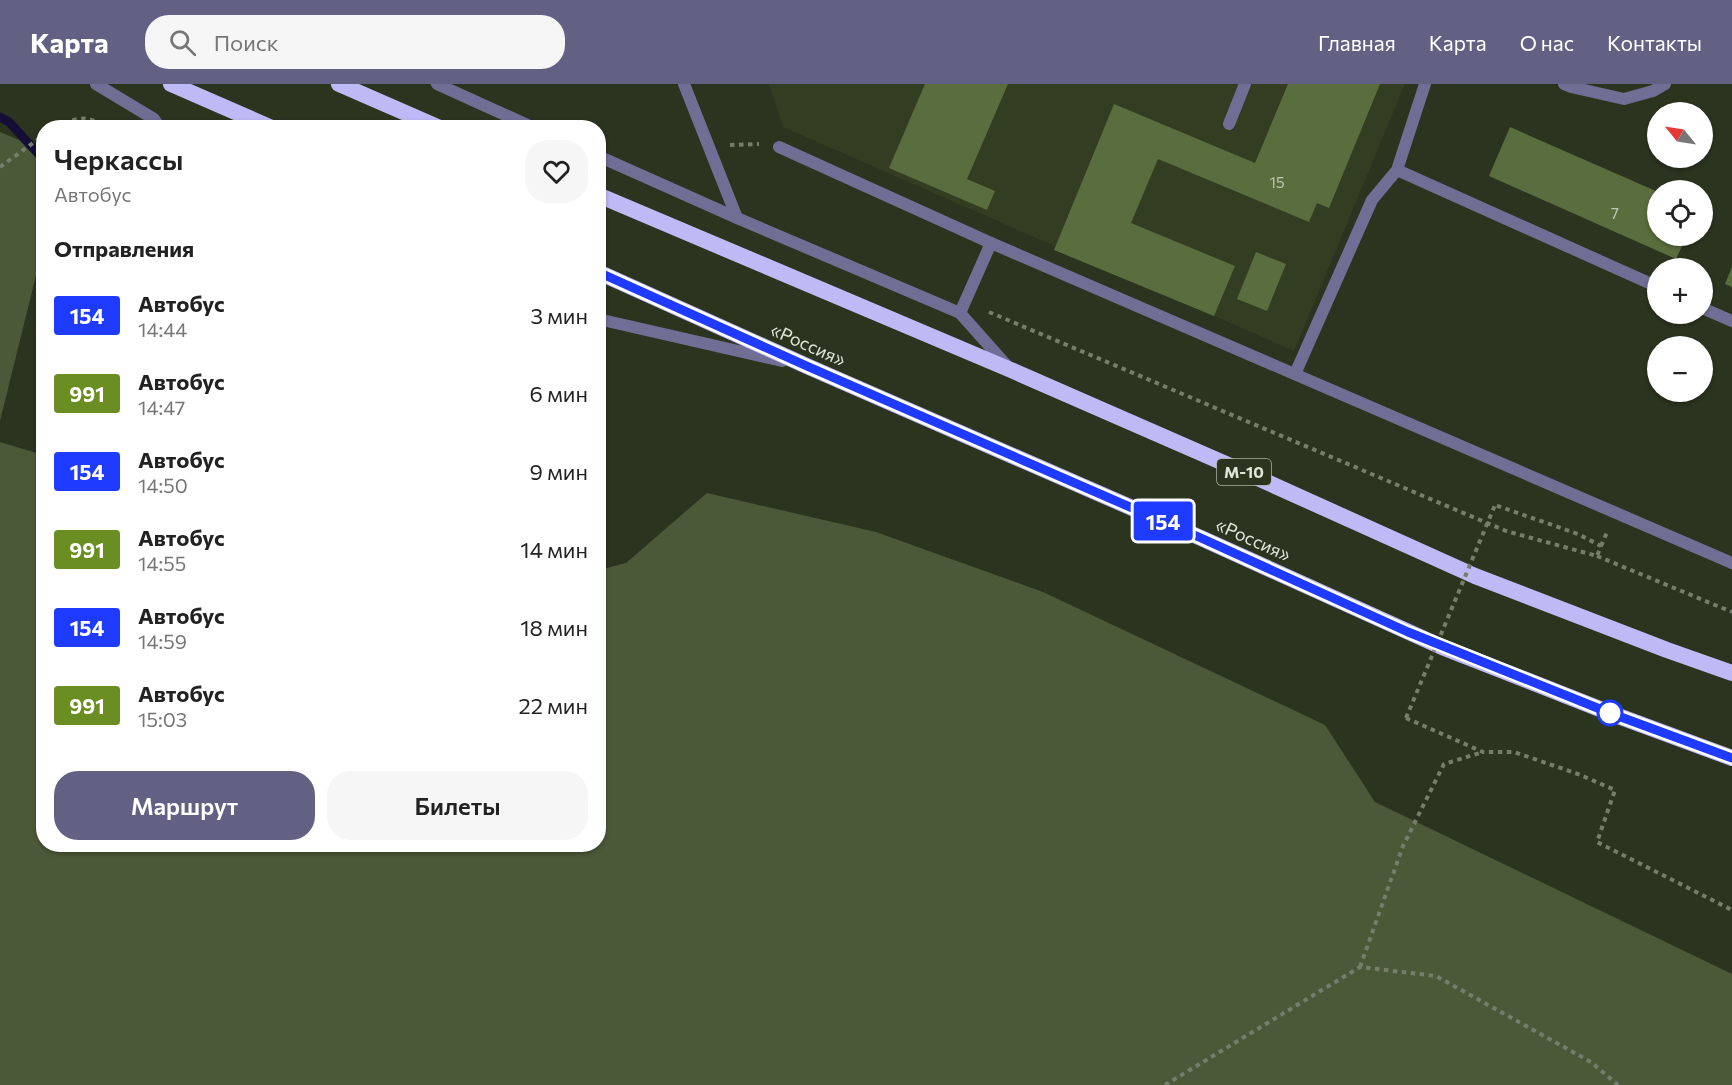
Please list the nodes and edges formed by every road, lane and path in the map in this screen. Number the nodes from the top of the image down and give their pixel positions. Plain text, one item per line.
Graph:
1 (96, 84) edge
2 (171, 84) edge
3 (339, 84) edge
4 (437, 84) edge
5 (684, 84) edge
6 (1425, 84) edge
7 (1665, 84) edge
8 (1241, 85) edge
9 (1569, 85) edge
10 (74, 120) edge
11 (88, 120) edge
12 (155, 120) edge
13 (254, 120) edge
14 (422, 120) edge
15 (516, 120) edge
16 (1229, 124) dead end
17 (36, 140) edge
18 (708, 146) junction
19 (779, 147) joint
20 (606, 160) edge
21 (0, 167) edge
22 (1397, 170) junction
23 (606, 198) edge
24 (737, 218) junction
25 (991, 243) junction
26 (606, 276) edge
27 (1647, 282) edge
28 (963, 308) junction
29 (1713, 313) edge
30 (606, 321) edge
31 (1732, 321) edge
32 (809, 367) junction
33 (1011, 370) junction
34 (1295, 375) junction
35 (1597, 556) junction
36 (1732, 563) edge
37 (1732, 612) edge
38 (1732, 673) edge
39 (1483, 752) junction
40 (1732, 758) edge
41 (1732, 910) edge
42 (1360, 967) junction
43 (1165, 1085) edge
44 (1618, 1085) edge

1 - 12 street
2 - 13 highway
3 - 14 highway
4 - 15 street
5 - 18 street
6 - 22 street
7 - 9 street
8 - 16 street
10 - 11 path
17 - 21 path
18 - 19 path
18 - 24 street
19 - 25 street
20 - 24 street
22 - 27 street
22 - 34 street
23 - 33 highway, М-10
24 - 28 street
25 - 28 street
25 - 34 street
26 - 32 highway, «Россия»
28 - 33 street
28 - 35 path
29 - 31 street
30 - 32 street
32 - 40 highway, «Россия»
33 - 38 highway, М-10
34 - 36 street
35 - 37 path
35 - 39 path, bridge
39 - 41 path
39 - 42 path
42 - 43 path
42 - 44 path

